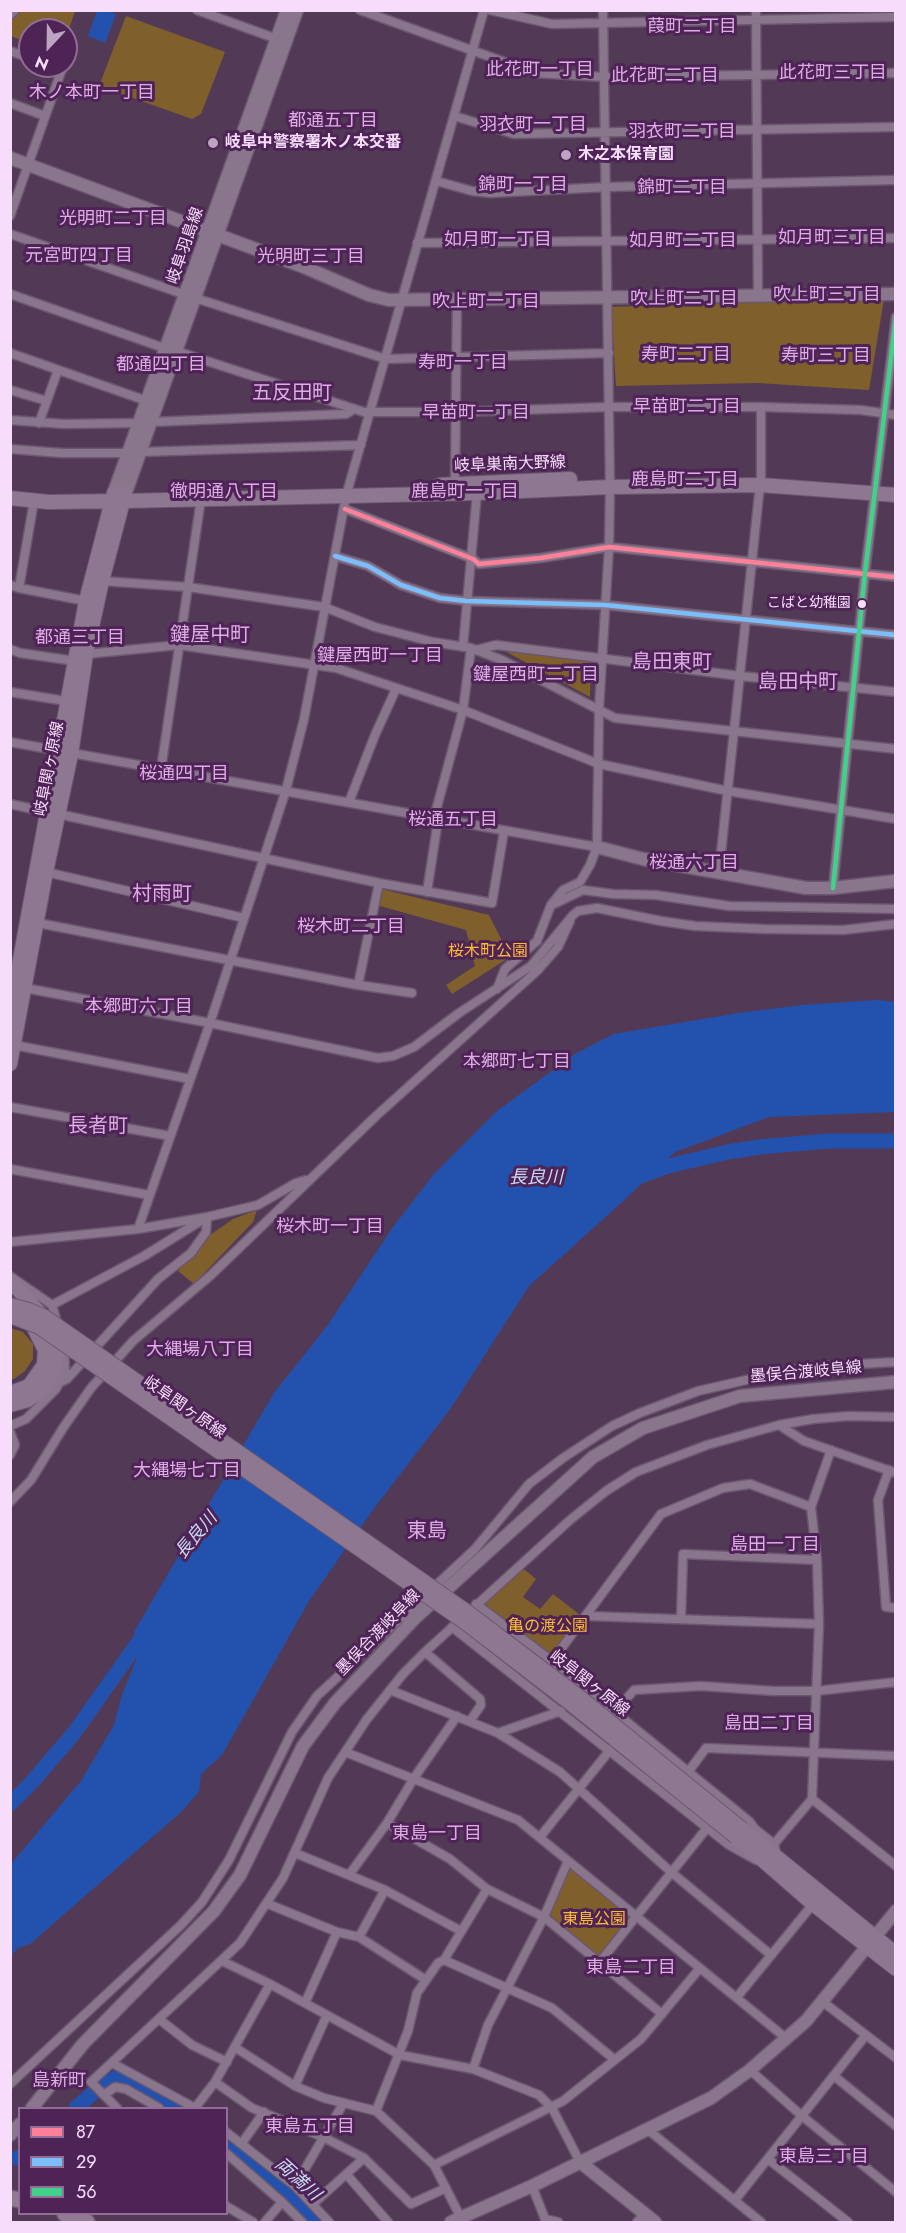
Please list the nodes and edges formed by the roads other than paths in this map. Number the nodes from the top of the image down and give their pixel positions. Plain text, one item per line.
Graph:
1 (15, 10) edge
2 (198, 10) edge
3 (287, 10) edge
4 (297, 10) edge
5 (360, 10) edge
6 (484, 10) edge
7 (490, 10) edge
8 (603, 10) edge
9 (10, 15) edge
10 (756, 15) edge
11 (896, 17) edge
12 (603, 22) junction
13 (277, 39) junction
14 (473, 51) junction
15 (896, 73) edge
16 (757, 75) junction
17 (604, 77) junction
18 (59, 78) edge
19 (10, 103) edge
20 (45, 116) junction
21 (454, 116) junction
22 (896, 127) edge
23 (758, 130) junction
24 (605, 133) junction
25 (10, 158) edge
26 (28, 165) junction
27 (896, 180) edge
28 (435, 181) junction
29 (757, 183) junction
30 (607, 187) junction
31 (10, 216) edge
32 (10, 234) edge
33 (213, 234) junction
34 (896, 238) edge
35 (607, 241) junction
36 (758, 241) junction
37 (417, 243) junction
38 (10, 294) edge
39 (896, 294) edge
40 (758, 296) junction
41 (191, 297) junction
42 (608, 298) junction
43 (401, 300) junction
44 (457, 300) junction
45 (896, 317) edge
46 (171, 350) junction
47 (10, 353) edge
48 (609, 353) junction
49 (456, 357) junction
50 (386, 359) junction
51 (893, 361) edge
52 (58, 370) junction
53 (10, 390) edge
54 (47, 401) junction
55 (147, 401) junction
56 (609, 407) junction
57 (760, 407) junction
58 (354, 409) junction
59 (371, 412) junction
60 (456, 412) junction
61 (885, 413) junction
62 (896, 415) edge
63 (10, 420) edge
64 (39, 423) junction
65 (146, 423) junction
66 (361, 445) junction
67 (10, 449) edge
68 (135, 453) junction
69 (761, 480) junction
70 (610, 482) junction
71 (455, 484) junction
72 (896, 487) edge
73 (876, 488) junction
74 (10, 492) edge
75 (477, 493) junction
76 (896, 495) edge
77 (119, 497) junction
78 (10, 498) edge
79 (346, 498) junction
80 (201, 499) junction
81 (34, 501) junction
82 (609, 547) junction
83 (335, 556) junction
84 (473, 559) junction
85 (752, 563) junction
86 (865, 573) junction
87 (896, 577) edge
88 (102, 581) junction
89 (15, 586) edge
90 (188, 587) junction
91 (86, 601) junction
92 (467, 601) junction
93 (605, 605) junction
94 (324, 607) junction
95 (746, 618) junction
96 (859, 631) junction
97 (896, 635) edge
98 (179, 645) junction
99 (470, 648) junction
100 (10, 649) edge
101 (80, 658) junction
102 (603, 658) junction
103 (315, 664) junction
104 (740, 676) junction
105 (853, 688) junction
106 (396, 689) junction
107 (10, 692) edge
108 (896, 692) edge
109 (66, 701) junction
110 (599, 709) junction
111 (463, 710) junction
112 (734, 732) junction
113 (10, 742) edge
114 (848, 744) junction
115 (896, 749) edge
116 (64, 753) junction
117 (598, 764) junction
118 (161, 769) junction
119 (286, 790) junction
120 (728, 790) junction
121 (349, 802) junction
122 (10, 804) edge
123 (841, 809) junction
124 (53, 813) junction
125 (434, 818) junction
126 (896, 819) edge
127 (504, 831) junction
128 (597, 847) junction
129 (262, 859) junction
130 (46, 872) junction
131 (719, 873) junction
132 (896, 881) edge
133 (379, 883) junction
134 (833, 888) junction
135 (427, 892) junction
136 (551, 905) junction
137 (896, 909) edge
138 (573, 915) junction
139 (244, 918) junction
140 (38, 923) junction
141 (896, 924) edge
142 (231, 959) junction
143 (358, 985) junction
144 (17, 986) edge
145 (496, 989) junction
146 (412, 993) dead end
147 (10, 1014) edge
148 (210, 1023) junction
149 (14, 1045) junction
150 (10, 1064) edge
151 (190, 1079) junction
152 (10, 1107) edge
153 (170, 1136) junction
154 (10, 1169) edge
155 (309, 1179) junction
156 (149, 1195) junction
157 (207, 1217) junction
158 (138, 1229) junction
159 (10, 1242) edge
160 (10, 1276) edge
161 (10, 1281) edge
162 (10, 1299) edge
163 (10, 1305) edge
164 (52, 1305) junction
165 (10, 1316) edge
166 (896, 1362) edge
167 (60, 1382) junction
168 (896, 1382) edge
169 (10, 1393) edge
170 (10, 1405) edge
171 (896, 1417) edge
172 (778, 1425) junction
173 (10, 1426) edge
174 (10, 1432) edge
175 (831, 1450) junction
176 (10, 1455) edge
177 (892, 1472) edge
178 (10, 1502) edge
179 (811, 1507) junction
180 (817, 1560) junction
181 (476, 1604) junction
182 (896, 1608) edge
183 (587, 1616) junction
184 (681, 1618) junction
185 (819, 1624) junction
186 (452, 1627) junction
187 (425, 1652) junction
188 (552, 1661) junction
189 (896, 1682) edge
190 (390, 1690) junction
191 (816, 1691) junction
192 (561, 1711) junction
193 (615, 1712) junction
194 (458, 1716) junction
195 (470, 1721) junction
196 (498, 1733) junction
197 (610, 1750) junction
198 (345, 1752) junction
199 (814, 1752) junction
200 (896, 1756) edge
201 (688, 1772) junction
202 (414, 1778) junction
203 (579, 1788) junction
204 (812, 1799) junction
205 (387, 1823) junction
206 (707, 1828) junction
207 (739, 1833) junction
208 (540, 1837) junction
209 (774, 1844) junction
210 (295, 1853) junction
211 (568, 1861) junction
212 (773, 1863) junction
213 (896, 1866) edge
214 (671, 1872) junction
215 (349, 1875) junction
216 (487, 1889) junction
217 (385, 1890) junction
218 (268, 1904) junction
219 (813, 1904) junction
220 (896, 1911) edge
221 (637, 1916) junction
222 (544, 1917) junction
223 (461, 1931) junction
224 (337, 1932) junction
225 (359, 1937) junction
226 (871, 1942) junction
227 (896, 1954) edge
228 (771, 1955) junction
229 (444, 1960) junction
230 (222, 1961) junction
231 (599, 1963) junction
232 (700, 1968) junction
233 (896, 1969) edge
234 (426, 1980) junction
235 (270, 1984) junction
236 (508, 1988) junction
237 (737, 1997) junction
238 (822, 2002) junction
239 (305, 2003) junction
240 (662, 2014) junction
241 (327, 2015) junction
242 (159, 2019) junction
243 (866, 2035) junction
244 (787, 2039) junction
245 (236, 2048) junction
246 (400, 2055) junction
247 (896, 2058) edge
248 (615, 2060) junction
249 (227, 2062) junction
250 (112, 2063) junction
251 (473, 2069) junction
252 (750, 2070) junction
253 (834, 2076) junction
254 (215, 2082) junction
255 (10, 2084) edge
256 (295, 2086) junction
257 (103, 2095) junction
258 (343, 2104) junction
259 (34, 2107) edge
260 (115, 2107) edge
261 (156, 2107) edge
262 (191, 2107) edge
263 (196, 2107) edge
264 (552, 2108) junction
265 (376, 2111) junction
266 (264, 2112) junction
267 (802, 2116) junction
268 (896, 2126) edge
269 (647, 2129) junction
270 (228, 2133) edge
271 (323, 2137) junction
272 (242, 2143) junction
273 (228, 2155) edge
274 (364, 2158) junction
275 (768, 2159) junction
276 (580, 2162) junction
277 (434, 2164) junction
278 (347, 2175) junction
279 (295, 2186) junction
280 (532, 2186) junction
281 (446, 2188) junction
282 (896, 2192) edge
283 (735, 2200) junction
284 (282, 2202) junction
285 (313, 2204) junction
286 (228, 2207) edge
287 (641, 2218) edge
288 (456, 2220) edge
289 (545, 2221) edge
290 (253, 2223) edge
291 (265, 2223) edge
292 (302, 2223) edge
293 (329, 2223) edge
294 (388, 2223) edge
295 (558, 2223) edge
296 (655, 2223) edge
297 (761, 2223) edge
298 (848, 2223) edge

1 - 9 street
2 - 13 street
3 - 13 main road, 岐阜羽島線
4 - 33 main road, 岐阜羽島線
5 - 14 street
6 - 14 street
7 - 12 street
8 - 12 street
10 - 11 street
10 - 12 street
10 - 16 street
12 - 17 street
13 - 33 main road, 岐阜羽島線
14 - 17 street
14 - 21 street
15 - 16 street
16 - 17 street
16 - 23 street
17 - 24 street
18 - 20 street
19 - 20 street
20 - 26 street
21 - 24 street
21 - 28 street
22 - 23 street
23 - 24 street
23 - 29 street
24 - 30 street
25 - 26 main road
26 - 31 street
26 - 33 main road
27 - 29 street
28 - 30 street
28 - 37 street
29 - 30 street
29 - 36 street
30 - 35 street
32 - 41 street
33 - 41 main road, 岐阜羽島線
33 - 43 main road
34 - 36 street
35 - 36 street
35 - 37 street
35 - 42 street
36 - 40 street
37 - 43 street
38 - 46 street
39 - 40 main road
40 - 42 main road
41 - 46 main road, 岐阜羽島線
41 - 50 street
42 - 44 main road
42 - 48 street
43 - 44 main road
43 - 50 street
44 - 49 street
45 - 51 street
46 - 55 main road, 岐阜羽島線
46 - 58 street
46 - 65 main road, 岐阜羽島線
47 - 52 street
48 - 49 street
48 - 56 street
49 - 50 street
49 - 60 street
50 - 59 street
51 - 61 street
52 - 54 street
52 - 55 street
53 - 54 street
54 - 64 street
55 - 65 main road, 岐阜羽島線
56 - 57 street
56 - 60 street
56 - 70 street
57 - 61 street
57 - 69 street
58 - 59 street
58 - 65 street
59 - 60 street
59 - 66 street
60 - 71 street
61 - 62 street
61 - 73 street
63 - 64 street
64 - 65 street
65 - 68 main road, 岐阜羽島線
66 - 68 street
66 - 79 street
67 - 68 street
68 - 77 main road, 岐阜羽島線
69 - 70 main road, 岐阜巣南大野線
69 - 73 main road, 岐阜巣南大野線
69 - 85 street
70 - 71 main road, 岐阜巣南大野線
70 - 75 main road, 岐阜巣南大野線
70 - 82 street
71 - 79 main road, 岐阜巣南大野線
72 - 73 main road, 岐阜巣南大野線
73 - 76 main road, 岐阜巣南大野線
73 - 86 street
74 - 77 main road
75 - 79 main road, 岐阜巣南大野線
75 - 84 street
77 - 79 main road, 岐阜巣南大野線
77 - 80 main road, 岐阜巣南大野線
77 - 81 main road
77 - 88 main road, 岐阜関ヶ原線
77 - 91 main road, 岐阜関ヶ原線
78 - 81 main road
79 - 80 main road, 岐阜巣南大野線
79 - 83 street
79 - 84 street
80 - 90 street
81 - 89 street
82 - 84 street
82 - 85 street
82 - 93 street
83 - 92 street
83 - 94 street
84 - 92 street
85 - 86 street
85 - 95 street
86 - 87 street
86 - 96 street
88 - 90 street
88 - 101 main road, 岐阜関ヶ原線
89 - 91 street
90 - 94 street
90 - 98 street
91 - 101 main road, 岐阜関ヶ原線
92 - 93 street
92 - 99 street
93 - 95 street
93 - 102 street
94 - 99 street
94 - 103 street
95 - 96 street
95 - 104 street
96 - 97 street
96 - 105 street
98 - 101 street
98 - 103 street
98 - 118 street
99 - 102 street
99 - 110 street
99 - 111 street
100 - 101 street
101 - 109 main road, 岐阜関ヶ原線
101 - 116 main road, 岐阜関ヶ原線
102 - 104 street
102 - 110 street
103 - 106 street
103 - 119 street
104 - 105 street
104 - 112 street
105 - 108 street
105 - 114 street
106 - 111 street
106 - 121 street
107 - 109 street
109 - 116 main road, 岐阜関ヶ原線
110 - 112 street
110 - 117 street
111 - 117 street
111 - 125 street
112 - 114 street
112 - 120 street
113 - 116 street
114 - 115 street
114 - 123 street
116 - 118 street
116 - 124 main road, 岐阜関ヶ原線
117 - 120 street
117 - 128 street
118 - 119 street
119 - 121 street
119 - 129 street
120 - 123 street
120 - 131 street
121 - 125 street
122 - 124 street
123 - 126 street
123 - 134 street
124 - 129 street
124 - 130 main road, 岐阜関ヶ原線
124 - 144 main road, 岐阜関ヶ原線
125 - 127 street
125 - 135 street
127 - 128 street
127 - 135 street
128 - 131 main road
128 - 136 street
129 - 133 street
129 - 139 street
130 - 139 street
130 - 140 main road, 岐阜関ヶ原線
131 - 134 main road
132 - 134 main road
133 - 135 street
133 - 143 street
136 - 137 street
136 - 145 street
138 - 141 street
138 - 145 street
138 - 155 street
139 - 142 street
140 - 142 street
140 - 144 main road, 岐阜関ヶ原線
142 - 143 street
142 - 148 street
143 - 146 street
144 - 147 main road, 岐阜関ヶ原線
144 - 148 street
144 - 149 main road, 岐阜関ヶ原線
145 - 148 street
148 - 151 street
149 - 150 main road, 岐阜関ヶ原線
149 - 151 street
151 - 153 street
152 - 153 street
153 - 156 street
154 - 156 street
155 - 157 street
155 - 178 street
156 - 158 street
157 - 158 street
157 - 164 street
157 - 167 street
158 - 159 street
160 - 164 street
161 - 170 main road
162 - 169 main road
163 - 207 main road, 岐阜関ヶ原線, bridge
164 - 167 street
165 - 207 main road, 岐阜関ヶ原線, bridge
166 - 255 street
167 - 173 street
168 - 259 main road, 墨俣合渡岐阜線
171 - 172 street
172 - 175 street
172 - 181 street
174 - 176 street
175 - 177 street
175 - 179 street
177 - 182 street
179 - 180 street
179 - 183 street
180 - 184 street
180 - 185 street
181 - 186 street
181 - 188 street
183 - 184 street
183 - 188 street
184 - 185 street
185 - 191 street
186 - 187 street
186 - 192 street
187 - 190 street
187 - 195 street
188 - 193 street
189 - 191 street
190 - 194 street
190 - 198 street
191 - 193 street
191 - 199 street
192 - 196 street
192 - 197 street
193 - 201 street
194 - 195 street
194 - 202 street
195 - 196 street
196 - 203 street
197 - 203 street
197 - 206 street
198 - 202 street
198 - 210 street
199 - 200 street
199 - 201 street
199 - 204 street
201 - 209 street
202 - 205 street
202 - 208 street
203 - 208 street
203 - 214 street
204 - 209 street
204 - 213 street
205 - 215 street
205 - 216 street
206 - 212 street
206 - 214 street
207 - 212 main road, 岐阜関ヶ原線
208 - 211 street
209 - 212 street
210 - 215 street
210 - 218 street
211 - 221 street
211 - 222 street
212 - 219 main road, 岐阜関ヶ原線
212 - 226 main road, 岐阜関ヶ原線
214 - 221 street
214 - 228 street
215 - 217 street
216 - 222 street
216 - 223 street
217 - 223 street
217 - 225 street
218 - 224 street
218 - 230 street
219 - 226 main road, 岐阜関ヶ原線
219 - 228 street
220 - 226 main road
221 - 231 street
221 - 232 street
222 - 231 street
222 - 236 street
223 - 229 street
224 - 225 street
224 - 239 street
225 - 234 street
226 - 227 main road, 岐阜関ヶ原線
226 - 233 main road, 岐阜関ヶ原線
226 - 238 main road
228 - 237 street
229 - 234 street
229 - 236 street
230 - 235 street
230 - 242 street
231 - 240 street
232 - 237 street
232 - 240 street
234 - 246 street
235 - 239 street
235 - 245 street
236 - 248 street
236 - 251 street
237 - 244 street
238 - 243 street
238 - 244 main road
239 - 241 street
240 - 248 street
241 - 246 street
241 - 256 street
242 - 249 street
242 - 250 street
243 - 247 street
243 - 253 street
244 - 252 main road
245 - 249 street
245 - 256 street
246 - 251 street
246 - 265 street
248 - 264 street
249 - 254 street
250 - 257 street
250 - 262 street
251 - 264 street
252 - 267 street
252 - 269 main road
253 - 267 street
253 - 268 street
254 - 263 street
254 - 266 street
256 - 258 street
257 - 260 street
257 - 261 street
258 - 265 street
258 - 271 street
264 - 276 street
264 - 277 street
265 - 277 street
266 - 271 street
266 - 272 street
267 - 275 street
267 - 282 street
269 - 276 main road
269 - 283 street
270 - 272 street
271 - 274 street
271 - 279 street
272 - 279 street
273 - 284 street
274 - 278 street
274 - 281 street
275 - 283 street
275 - 298 street
276 - 280 main road
276 - 287 main road
277 - 281 street
278 - 285 street
278 - 294 street
279 - 285 street
280 - 288 main road
280 - 289 street
281 - 288 street
283 - 297 street
284 - 291 street
284 - 292 street
285 - 293 street
286 - 290 street
287 - 296 main road
289 - 295 street

